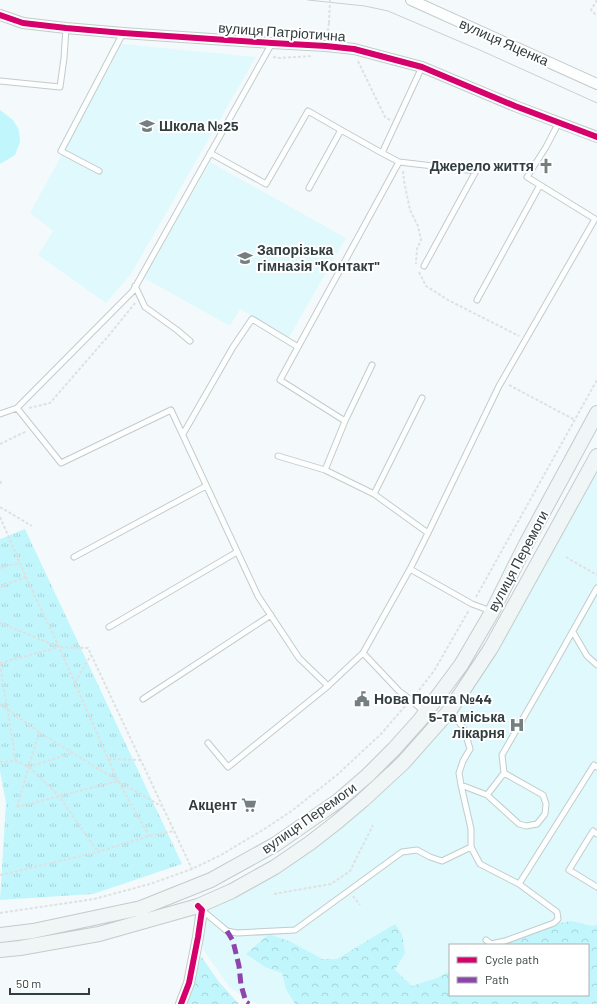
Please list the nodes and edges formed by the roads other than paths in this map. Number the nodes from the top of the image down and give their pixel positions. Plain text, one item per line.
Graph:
1 (411, 0) edge
2 (0, 15) edge
3 (66, 28) junction
4 (124, 33) junction
5 (272, 43) junction
6 (422, 67) junction
7 (0, 81) edge
8 (597, 84) edge
9 (558, 122) junction
10 (341, 130) junction
11 (597, 137) edge
12 (210, 153) junction
13 (382, 153) junction
14 (399, 162) junction
15 (99, 171) dead end
16 (540, 185) junction
17 (309, 188) dead end
18 (424, 266) dead end
19 (135, 286) junction
20 (477, 300) dead end
21 (190, 341) dead end
22 (298, 347) junction
23 (372, 365) dead end
24 (422, 398) dead end
25 (17, 408) junction
26 (597, 413) edge
27 (0, 414) edge
28 (345, 421) junction
29 (183, 434) junction
30 (278, 456) dead end
31 (597, 456) edge
32 (325, 470) junction
33 (206, 486) junction
34 (374, 494) junction
35 (428, 533) junction
36 (237, 552) junction
37 (74, 557) dead end
38 (410, 569) junction
39 (597, 588) edge
40 (492, 612) junction
41 (270, 615) junction
42 (109, 627) dead end
43 (572, 632) junction
44 (362, 653) junction
45 (597, 666) edge
46 (328, 686) junction
47 (144, 699) dead end
48 (450, 710) junction
49 (426, 713) junction
50 (208, 743) dead end
51 (597, 767) edge
52 (504, 773) junction
53 (461, 785) junction
54 (487, 796) junction
55 (597, 834) edge
56 (471, 847) junction
57 (519, 884) junction
58 (597, 887) edge
59 (200, 908) junction
60 (0, 936) edge
61 (486, 940) dead end
62 (0, 950) edge
63 (181, 1004) edge

1 - 8 street, вулиця Яценка
2 - 3 street, вулиця Патріотична
3 - 4 street, вулиця Патріотична
3 - 7 lane
4 - 5 street, вулиця Патріотична
4 - 15 lane
5 - 6 street, вулиця Патріотична
5 - 12 lane
6 - 9 street, вулиця Патріотична
6 - 13 lane
9 - 11 street, вулиця Патріотична
9 - 16 lane
10 - 12 lane
10 - 13 lane
10 - 17 lane
12 - 19 lane
13 - 14 lane
14 - 18 lane
14 - 22 lane
16 - 20 lane
16 - 35 lane
19 - 21 lane
19 - 25 lane
22 - 28 lane
22 - 29 lane
23 - 28 lane
24 - 34 lane
25 - 27 lane
25 - 29 lane
26 - 40 main road, вулиця Перемоги
28 - 32 lane
29 - 33 lane
30 - 32 lane
31 - 48 main road, вулиця Перемоги
32 - 34 lane
33 - 36 lane
33 - 37 lane
34 - 35 lane
35 - 38 lane
36 - 41 lane
36 - 42 lane
38 - 40 lane
38 - 44 lane
39 - 43 lane
40 - 49 main road, вулиця Перемоги
41 - 46 lane
41 - 47 lane
43 - 45 lane
43 - 52 lane
44 - 46 lane
44 - 49 lane
46 - 50 lane
48 - 53 lane
48 - 59 main road, вулиця Перемоги
49 - 60 main road, вулиця Перемоги
51 - 57 lane
52 - 54 lane
52 - 54 lane
53 - 54 lane
53 - 56 lane
55 - 58 lane
56 - 57 lane
56 - 59 lane
57 - 61 lane
59 - 62 main road, вулиця Перемоги
59 - 63 street

